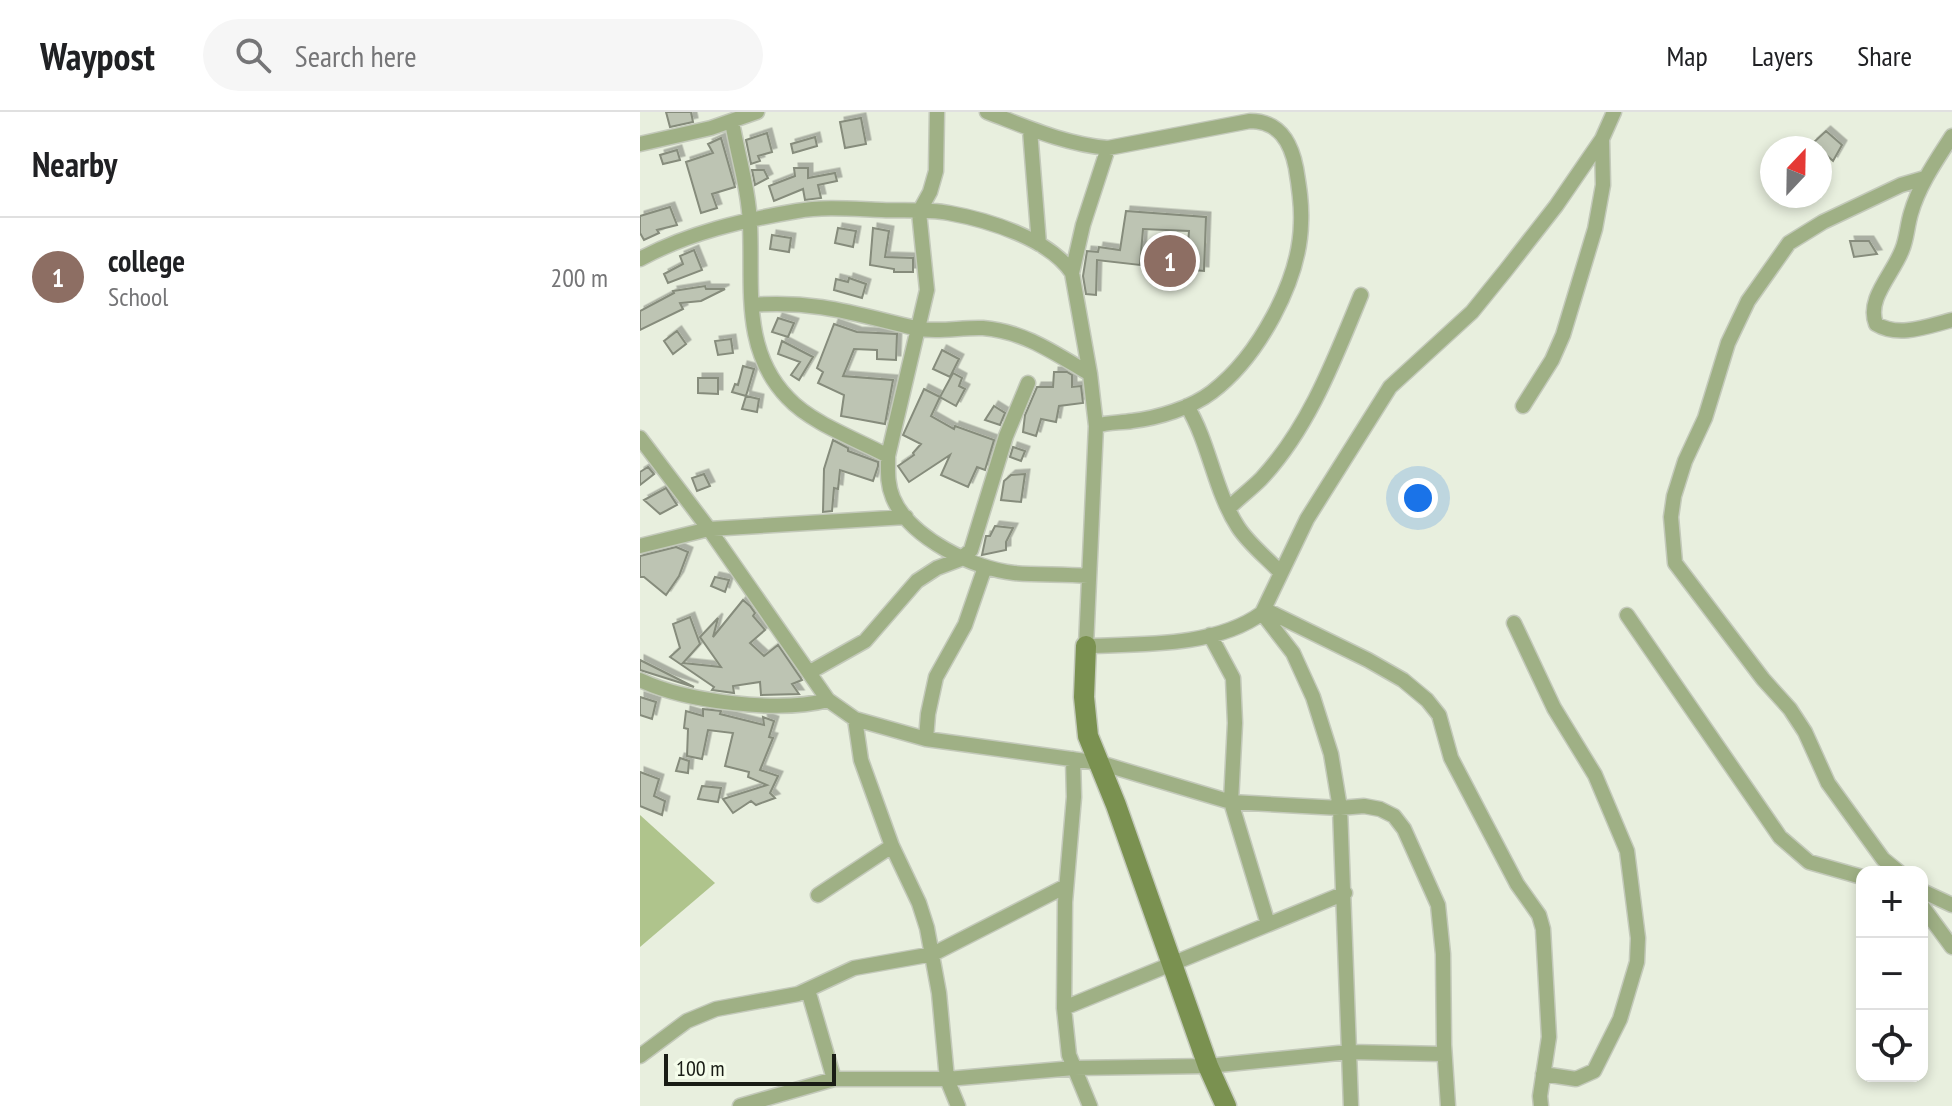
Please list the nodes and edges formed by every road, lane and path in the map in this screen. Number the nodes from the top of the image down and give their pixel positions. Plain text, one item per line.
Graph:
1 (757, 112) edge
2 (937, 112) edge
3 (987, 112) edge
4 (1614, 112) edge
5 (732, 122) junction
6 (1030, 130) junction
7 (1952, 136) edge
8 (1602, 139) junction
9 (640, 144) edge
10 (1108, 148) junction
11 (1925, 178) junction
12 (919, 212) junction
13 (750, 222) junction
14 (1039, 244) junction
15 (640, 259) edge
16 (1072, 273) junction
17 (1361, 295) dead end
18 (752, 305) junction
19 (1952, 320) edge
20 (918, 329) junction
21 (1090, 374) junction
22 (1028, 383) dead end
23 (1187, 406) junction
24 (1523, 406) dead end
25 (1096, 426) junction
26 (640, 438) edge
27 (888, 456) junction
28 (1229, 508) junction
29 (906, 517) junction
30 (709, 529) junction
31 (640, 546) edge
32 (961, 559) junction
33 (985, 567) junction
34 (1280, 572) junction
35 (1088, 576) junction
36 (1263, 611) junction
37 (1627, 615) dead end
38 (1514, 623) dead end
39 (1210, 635) junction
40 (1086, 646) junction
41 (810, 672) junction
42 (640, 680) edge
43 (828, 700) junction
44 (855, 719) junction
45 (926, 739) junction
46 (1073, 759) junction
47 (1100, 763) junction
48 (1231, 802) junction
49 (1340, 808) junction
50 (892, 846) junction
51 (1892, 866) edge
52 (1856, 875) edge
53 (1066, 886) junction
54 (1345, 893) junction
55 (1928, 894) edge
56 (818, 895) dead end
57 (1952, 905) edge
58 (1928, 914) edge
59 (1268, 924) junction
60 (1952, 947) edge
61 (933, 954) junction
62 (1173, 964) junction
63 (808, 990) junction
64 (1064, 1008) junction
65 (1349, 1052) junction
66 (1444, 1054) junction
67 (640, 1056) edge
68 (1208, 1066) junction
69 (1074, 1068) junction
70 (1543, 1074) junction
71 (834, 1079) junction
72 (947, 1079) junction
73 (740, 1106) edge
74 (958, 1106) edge
75 (1090, 1106) edge
76 (1226, 1106) edge
77 (1351, 1106) edge
78 (1448, 1106) edge
79 (1541, 1106) edge

1 - 5 street
2 - 12 street
3 - 6 street
4 - 8 street
5 - 9 street
5 - 13 street
6 - 10 street
6 - 14 street
7 - 11 street
8 - 24 street
8 - 34 street
10 - 16 street
10 - 23 street
11 - 19 street
11 - 51 street
12 - 13 street
12 - 14 street
12 - 20 street
13 - 15 street
13 - 18 street
14 - 16 street
16 - 21 street
17 - 28 street
18 - 20 street
18 - 27 street
20 - 21 street
20 - 27 street
21 - 25 street
22 - 32 street
23 - 25 street
23 - 28 street
25 - 35 street
26 - 30 street
27 - 29 street
28 - 34 street
29 - 30 street
29 - 32 street
30 - 31 street
30 - 41 street
32 - 33 street
32 - 41 street
33 - 35 street
33 - 45 street
34 - 36 street
35 - 40 street
36 - 39 street
36 - 49 street
36 - 70 street
37 - 52 street
38 - 70 street
39 - 40 street
39 - 48 street
40 - 47 street
41 - 43 street
42 - 43 street
43 - 44 street
44 - 45 street
44 - 50 street
45 - 46 street
46 - 47 street
46 - 53 street
47 - 48 street
47 - 62 street
48 - 49 street
48 - 59 street
49 - 54 street
49 - 66 street
50 - 56 street
50 - 61 street
53 - 61 street
53 - 64 street
54 - 59 street
54 - 65 street
55 - 57 street
58 - 60 street
59 - 62 street
61 - 63 street
61 - 72 street
62 - 64 street
62 - 68 street
63 - 67 street
63 - 71 street
64 - 69 street
65 - 66 street
65 - 68 street
65 - 77 street
66 - 78 street
68 - 69 street
68 - 76 street
69 - 72 street
69 - 75 street
70 - 79 street
71 - 72 street
71 - 73 street
72 - 74 street

